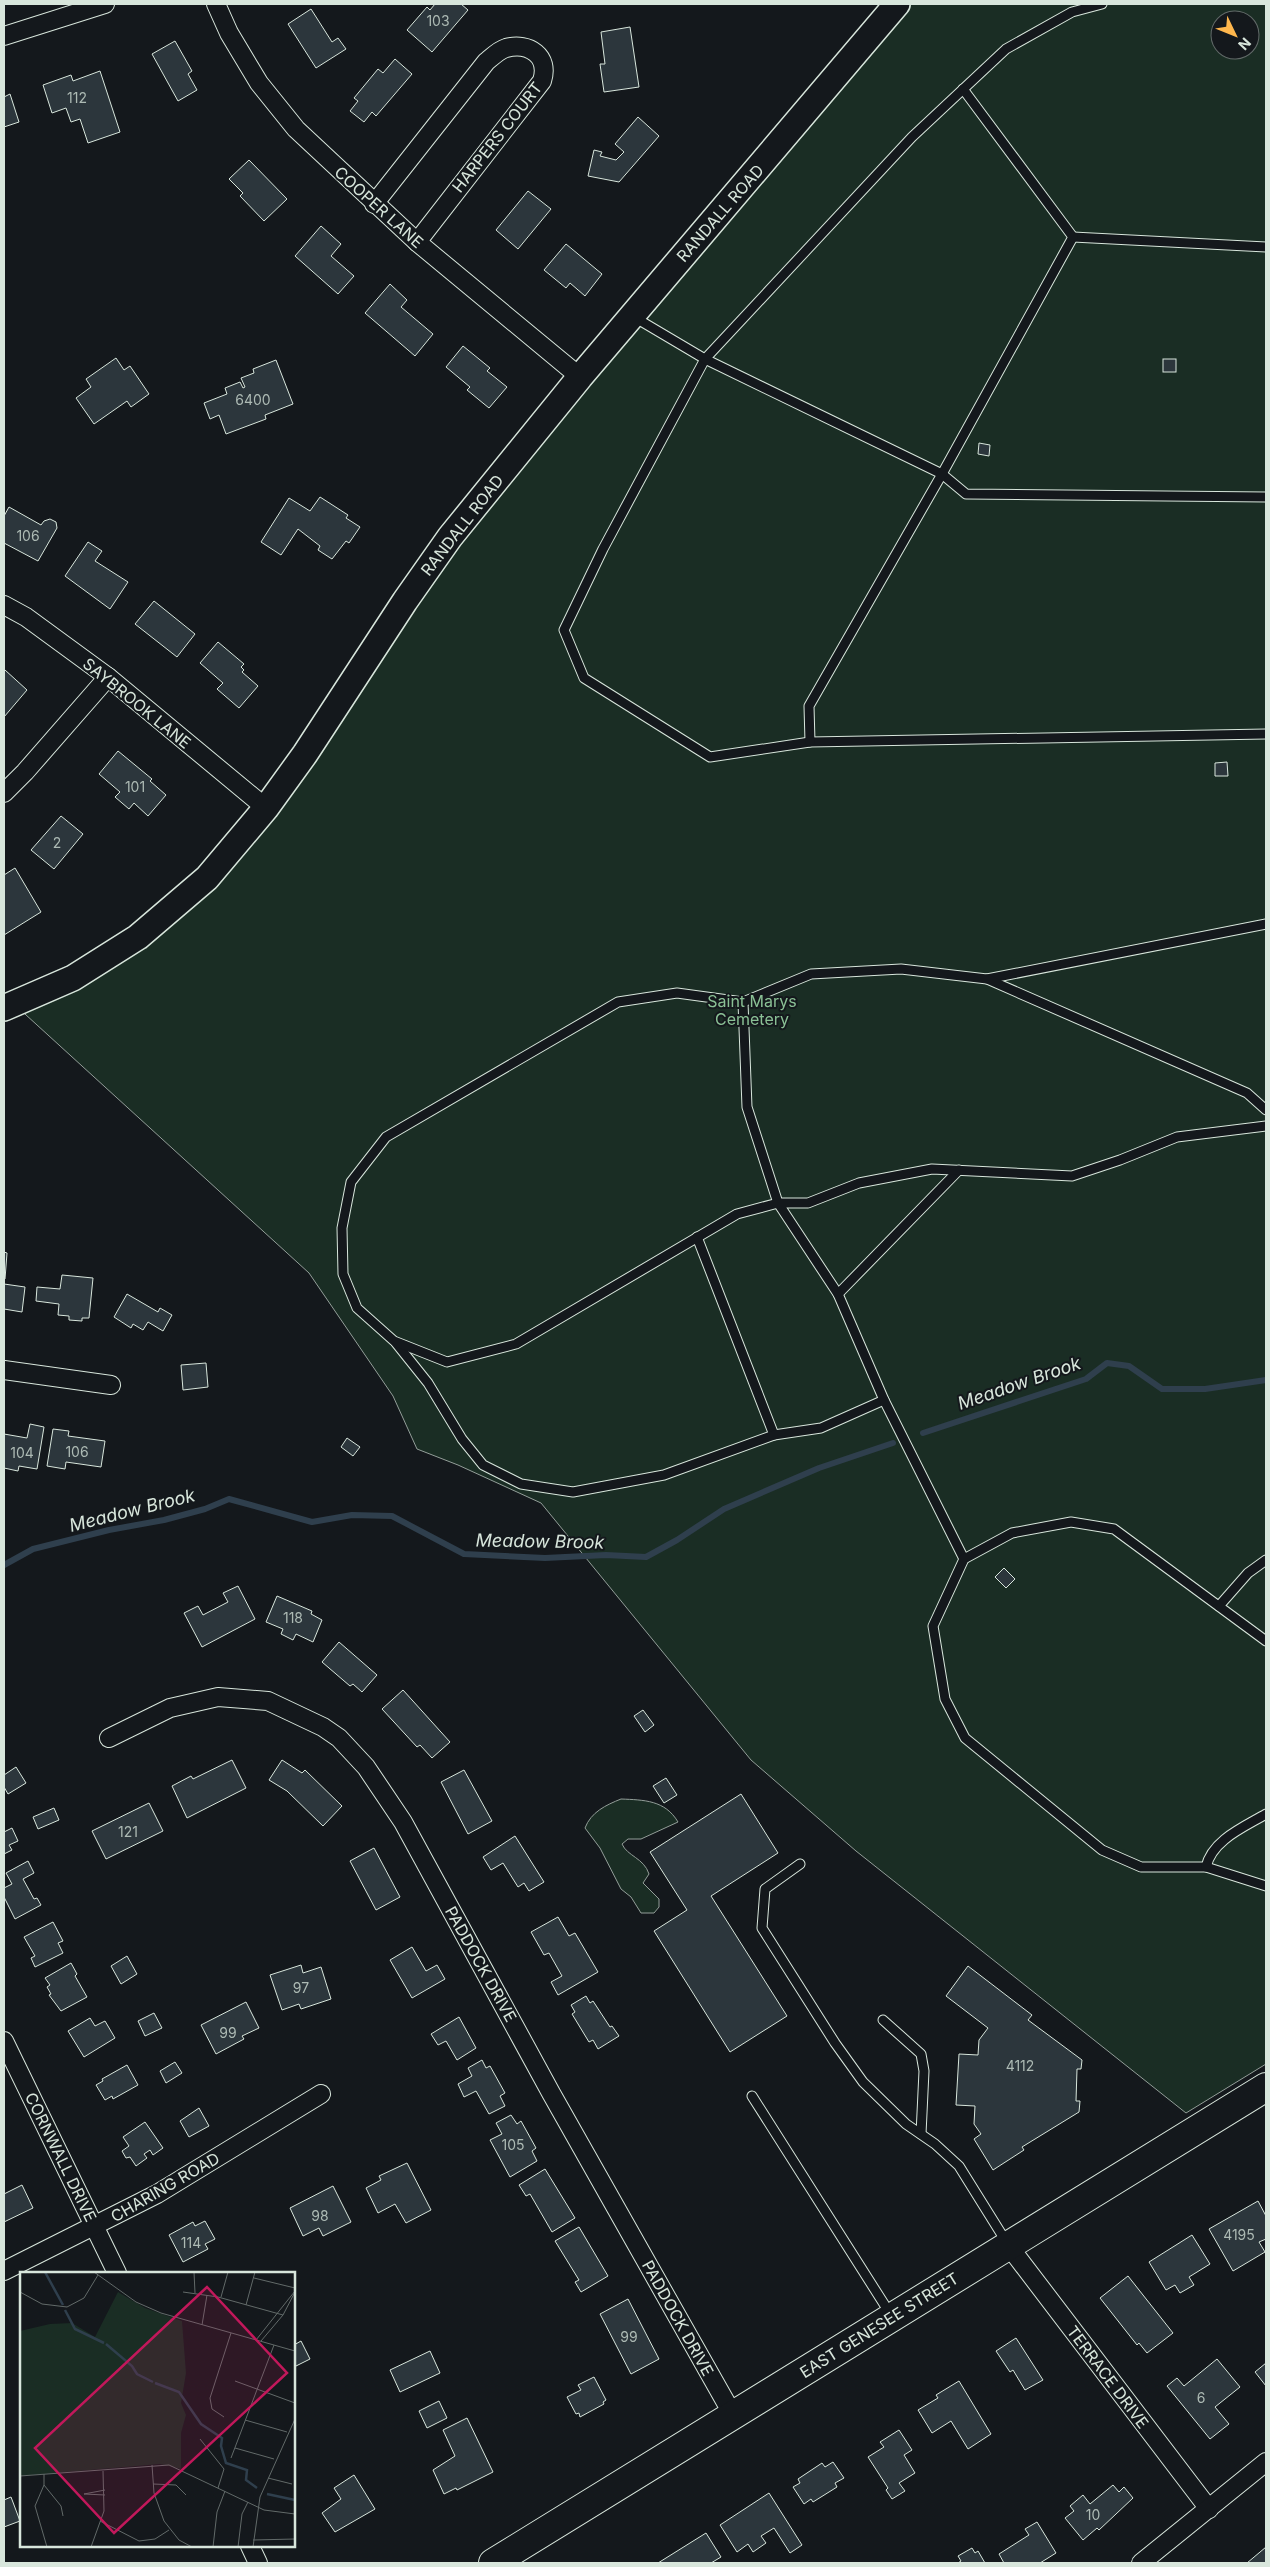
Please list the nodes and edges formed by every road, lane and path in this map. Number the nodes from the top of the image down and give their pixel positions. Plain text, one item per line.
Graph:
1 (105, 4) edge
2 (216, 4) edge
3 (897, 4) edge
4 (1102, 4) edge
5 (4, 36) edge
6 (963, 89) junction
7 (374, 204) junction
8 (1073, 237) junction
9 (417, 242) junction
10 (1266, 247) edge
11 (632, 316) junction
12 (705, 359) junction
13 (580, 377) junction
14 (942, 474) junction
15 (1266, 497) edge
16 (4, 605) edge
17 (108, 677) junction
18 (1266, 734) edge
19 (810, 742) junction
20 (4, 793) edge
21 (266, 808) junction
22 (1266, 924) edge
23 (987, 979) junction
24 (743, 1002) junction
25 (4, 1008) edge
26 (1266, 1110) edge
27 (1266, 1126) edge
28 (959, 1170) junction
29 (778, 1203) junction
30 (697, 1237) junction
31 (838, 1294) junction
32 (394, 1341) junction
33 (4, 1370) edge
34 (112, 1385) dead end
35 (884, 1400) junction
36 (774, 1435) junction
37 (964, 1559) junction
38 (1266, 1560) edge
39 (1219, 1606) junction
40 (1266, 1641) edge
41 (108, 1738) dead end
42 (1266, 1814) edge
43 (800, 1864) dead end
44 (1206, 1867) junction
45 (1266, 1886) edge
46 (883, 2020) dead end
47 (4, 2041) edge
48 (1266, 2087) edge
49 (321, 2094) dead end
50 (752, 2096) dead end
51 (921, 2134) junction
52 (95, 2227) junction
53 (1008, 2245) junction
54 (4, 2271) edge
55 (117, 2272) edge
56 (892, 2317) junction
57 (733, 2415) junction
58 (1266, 2462) edge
59 (1209, 2508) junction
60 (250, 2547) edge
61 (258, 2563) edge
62 (493, 2563) edge
63 (1141, 2563) edge

1 - 5 street
2 - 7 street, COOPER LANE
3 - 11 street, RANDALL ROAD
4 - 6 lane
6 - 8 lane
6 - 12 lane
7 - 9 street, COOPER LANE
7 - 9 street, HARPERS COURT
8 - 10 lane
8 - 14 lane
9 - 13 street, COOPER LANE
11 - 12 lane
11 - 13 street, RANDALL ROAD
12 - 14 lane
12 - 19 lane
13 - 21 street, RANDALL ROAD
14 - 15 lane
14 - 19 lane
16 - 17 street, SAYBROOK LANE
17 - 20 street
17 - 21 street, SAYBROOK LANE
18 - 19 lane
21 - 25 street, RANDALL ROAD
22 - 23 lane
23 - 24 lane
23 - 26 lane
24 - 29 lane
24 - 32 lane
27 - 28 lane
28 - 29 lane
28 - 31 lane
29 - 30 lane
29 - 31 lane
30 - 32 lane
30 - 36 lane
31 - 35 lane
32 - 36 lane
33 - 34 street
35 - 36 lane
35 - 37 lane
37 - 39 lane
37 - 44 lane
38 - 39 lane
39 - 40 lane
41 - 57 street, PADDOCK DRIVE
42 - 44 lane
43 - 51 lane
44 - 45 lane
46 - 51 lane
47 - 52 street, CORNWALL DRIVE
48 - 53 main road, EAST GENESEE STREET
49 - 52 street, CHARING ROAD
50 - 56 lane
51 - 53 lane
52 - 54 street, CHARING ROAD
52 - 55 street, CORNWALL DRIVE
53 - 56 main road, EAST GENESEE STREET
53 - 59 street, TERRACE DRIVE
56 - 57 main road, EAST GENESEE STREET
57 - 62 main road, EAST GENESEE STREET
58 - 59 street
59 - 63 street
60 - 61 street

